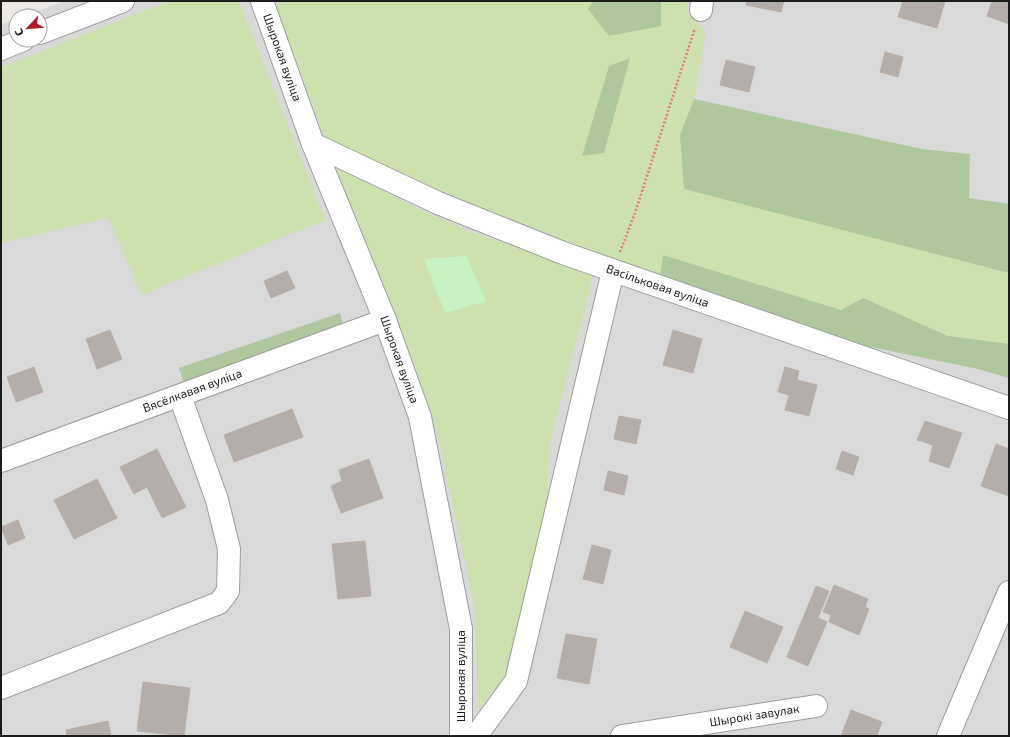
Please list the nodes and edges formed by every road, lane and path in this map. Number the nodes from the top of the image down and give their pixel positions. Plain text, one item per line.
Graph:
1 (123, 1) edge
2 (262, 1) edge
3 (702, 6) edge
4 (48, 31) edge
5 (313, 144) junction
6 (613, 271) junction
7 (385, 320) junction
8 (180, 396) junction
9 (1009, 408) edge
10 (1, 461) edge
11 (1009, 592) edge
12 (1, 688) edge
13 (816, 706) dead end
14 (683, 732) edge
15 (461, 736) edge
16 (476, 736) edge
17 (622, 736) edge
18 (948, 736) edge

1 - 4 street
2 - 5 street, Шырокая вуліца
3 - 6 path
5 - 6 street, Васільковая вуліца
5 - 7 street, Шырокая вуліца
6 - 9 street, Васільковая вуліца
6 - 16 street
7 - 8 street, Вясёлкавая вуліца
7 - 15 street, Шырокая вуліца
8 - 10 street, Вясёлкавая вуліца
8 - 12 street
11 - 18 street
13 - 14 street, Шырокі завулак
14 - 17 street, Шырокі завулак

